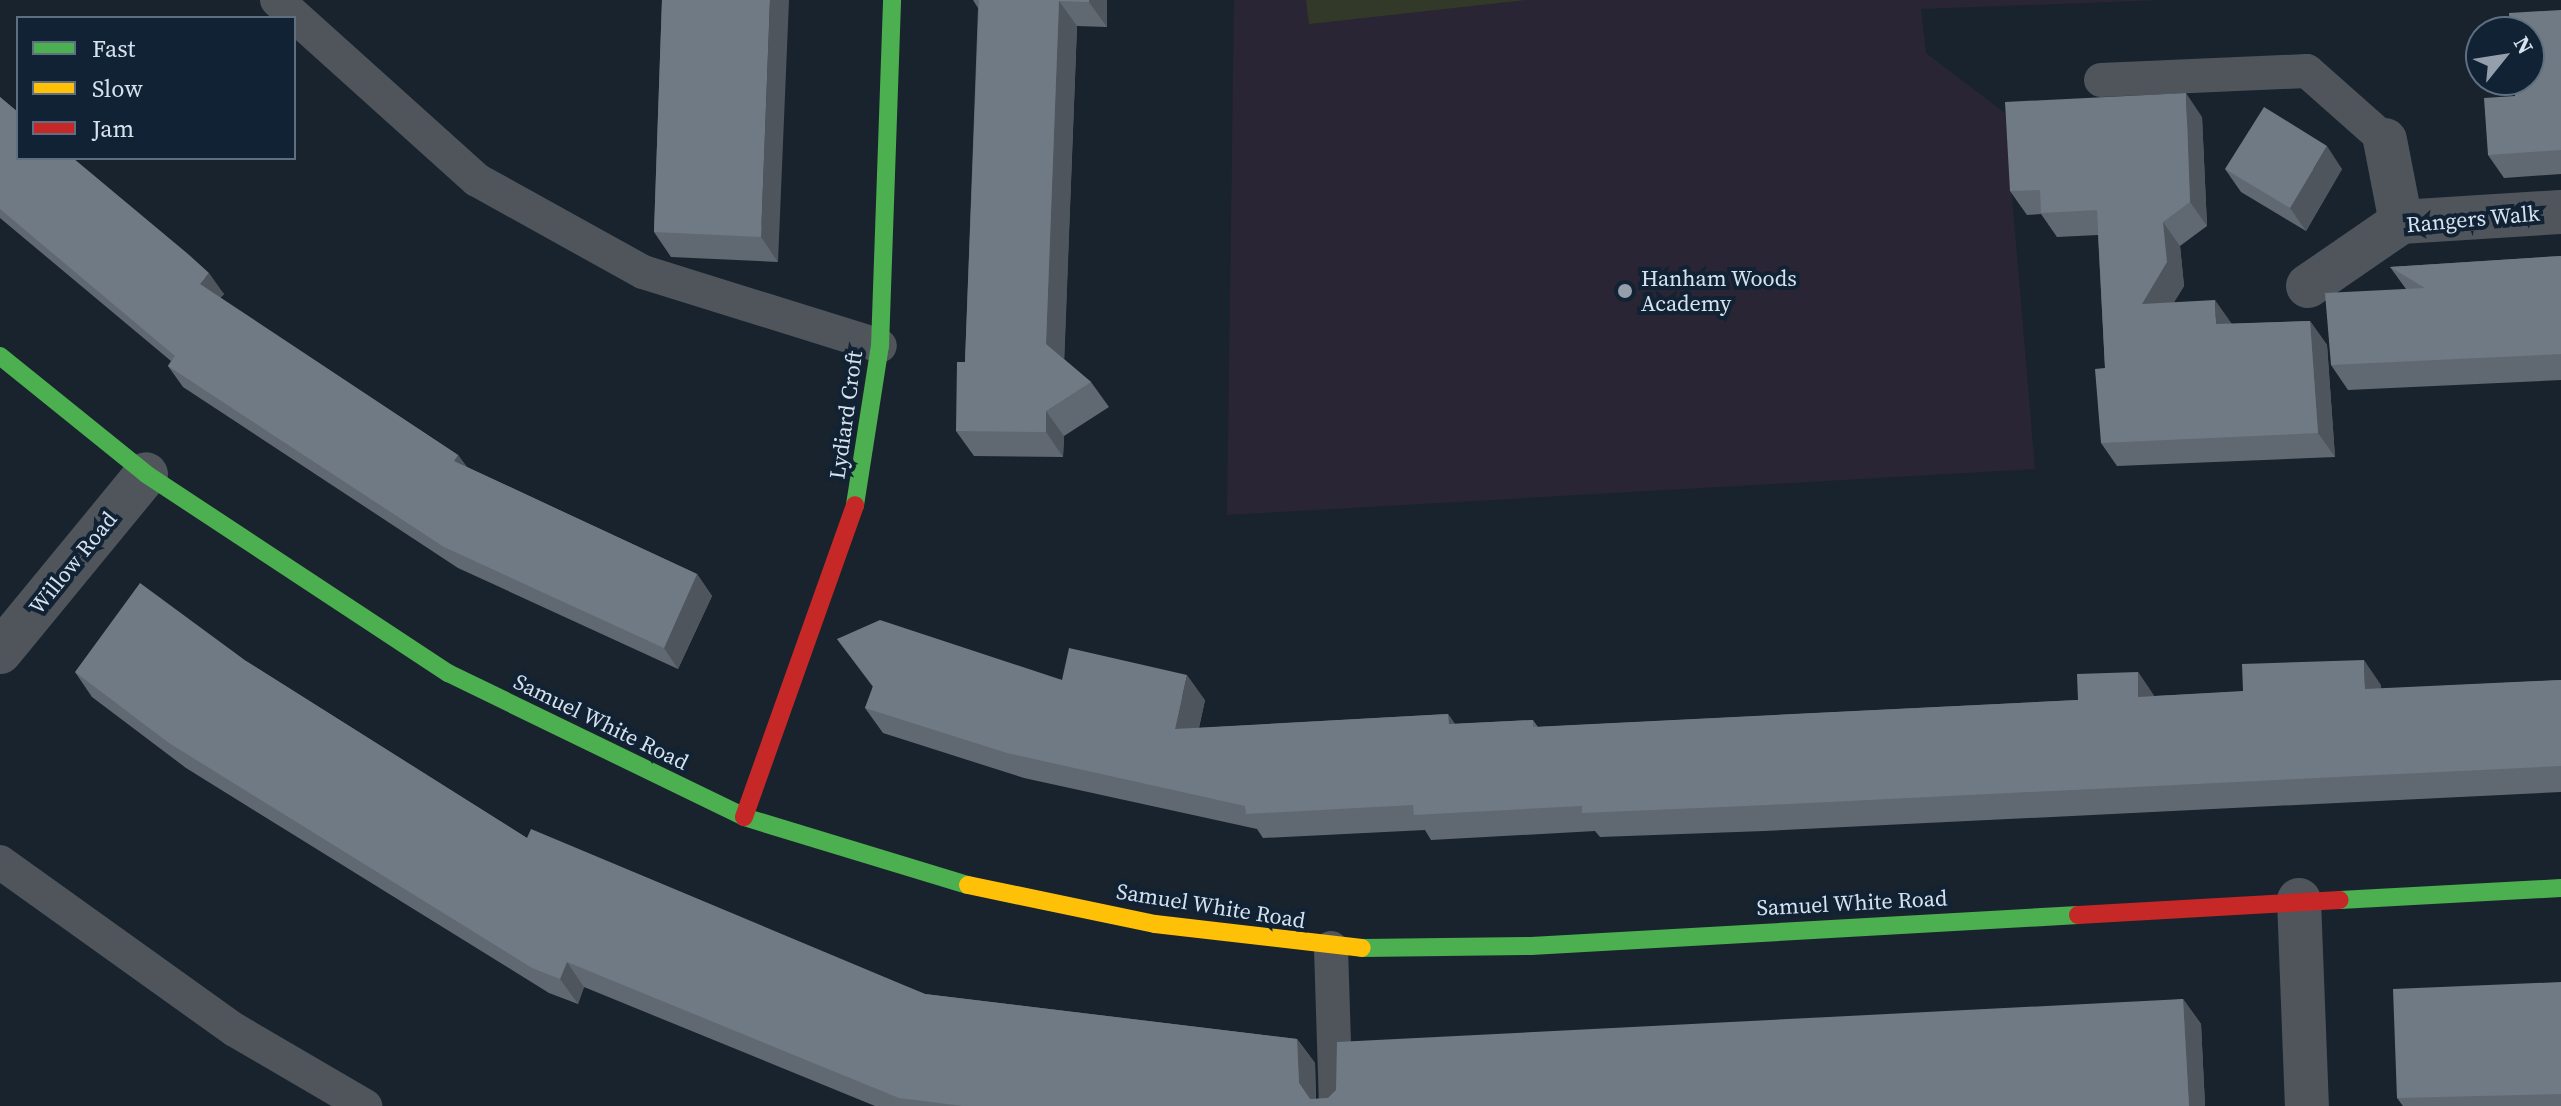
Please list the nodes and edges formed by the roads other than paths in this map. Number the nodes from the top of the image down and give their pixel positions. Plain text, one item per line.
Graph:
1 (277, 0) edge
2 (892, 0) edge
3 (295, 16) edge
4 (296, 17) edge
5 (2101, 80) dead end
6 (2385, 140) joint
7 (2561, 212) edge
8 (2401, 222) junction
9 (2308, 286) dead end
10 (880, 346) junction
11 (0, 356) edge
12 (146, 474) junction
13 (0, 652) edge
14 (744, 817) junction
15 (0, 862) edge
16 (2561, 888) edge
17 (2299, 900) junction
18 (1331, 948) junction
19 (365, 1106) edge
20 (1336, 1106) edge
21 (2307, 1106) edge

1 - 3 lane
2 - 10 street, Lydiard Croft
4 - 10 lane
5 - 6 lane
6 - 8 street
7 - 8 street, Rangers Walk
8 - 9 street, Rangers Walk
10 - 14 street, Lydiard Croft
11 - 12 street, Samuel White Road
12 - 13 street, Willow Road
12 - 14 street, Samuel White Road
14 - 18 street, Samuel White Road
15 - 19 lane
16 - 17 street, Samuel White Road
17 - 18 street, Samuel White Road
17 - 21 street
18 - 20 lane

